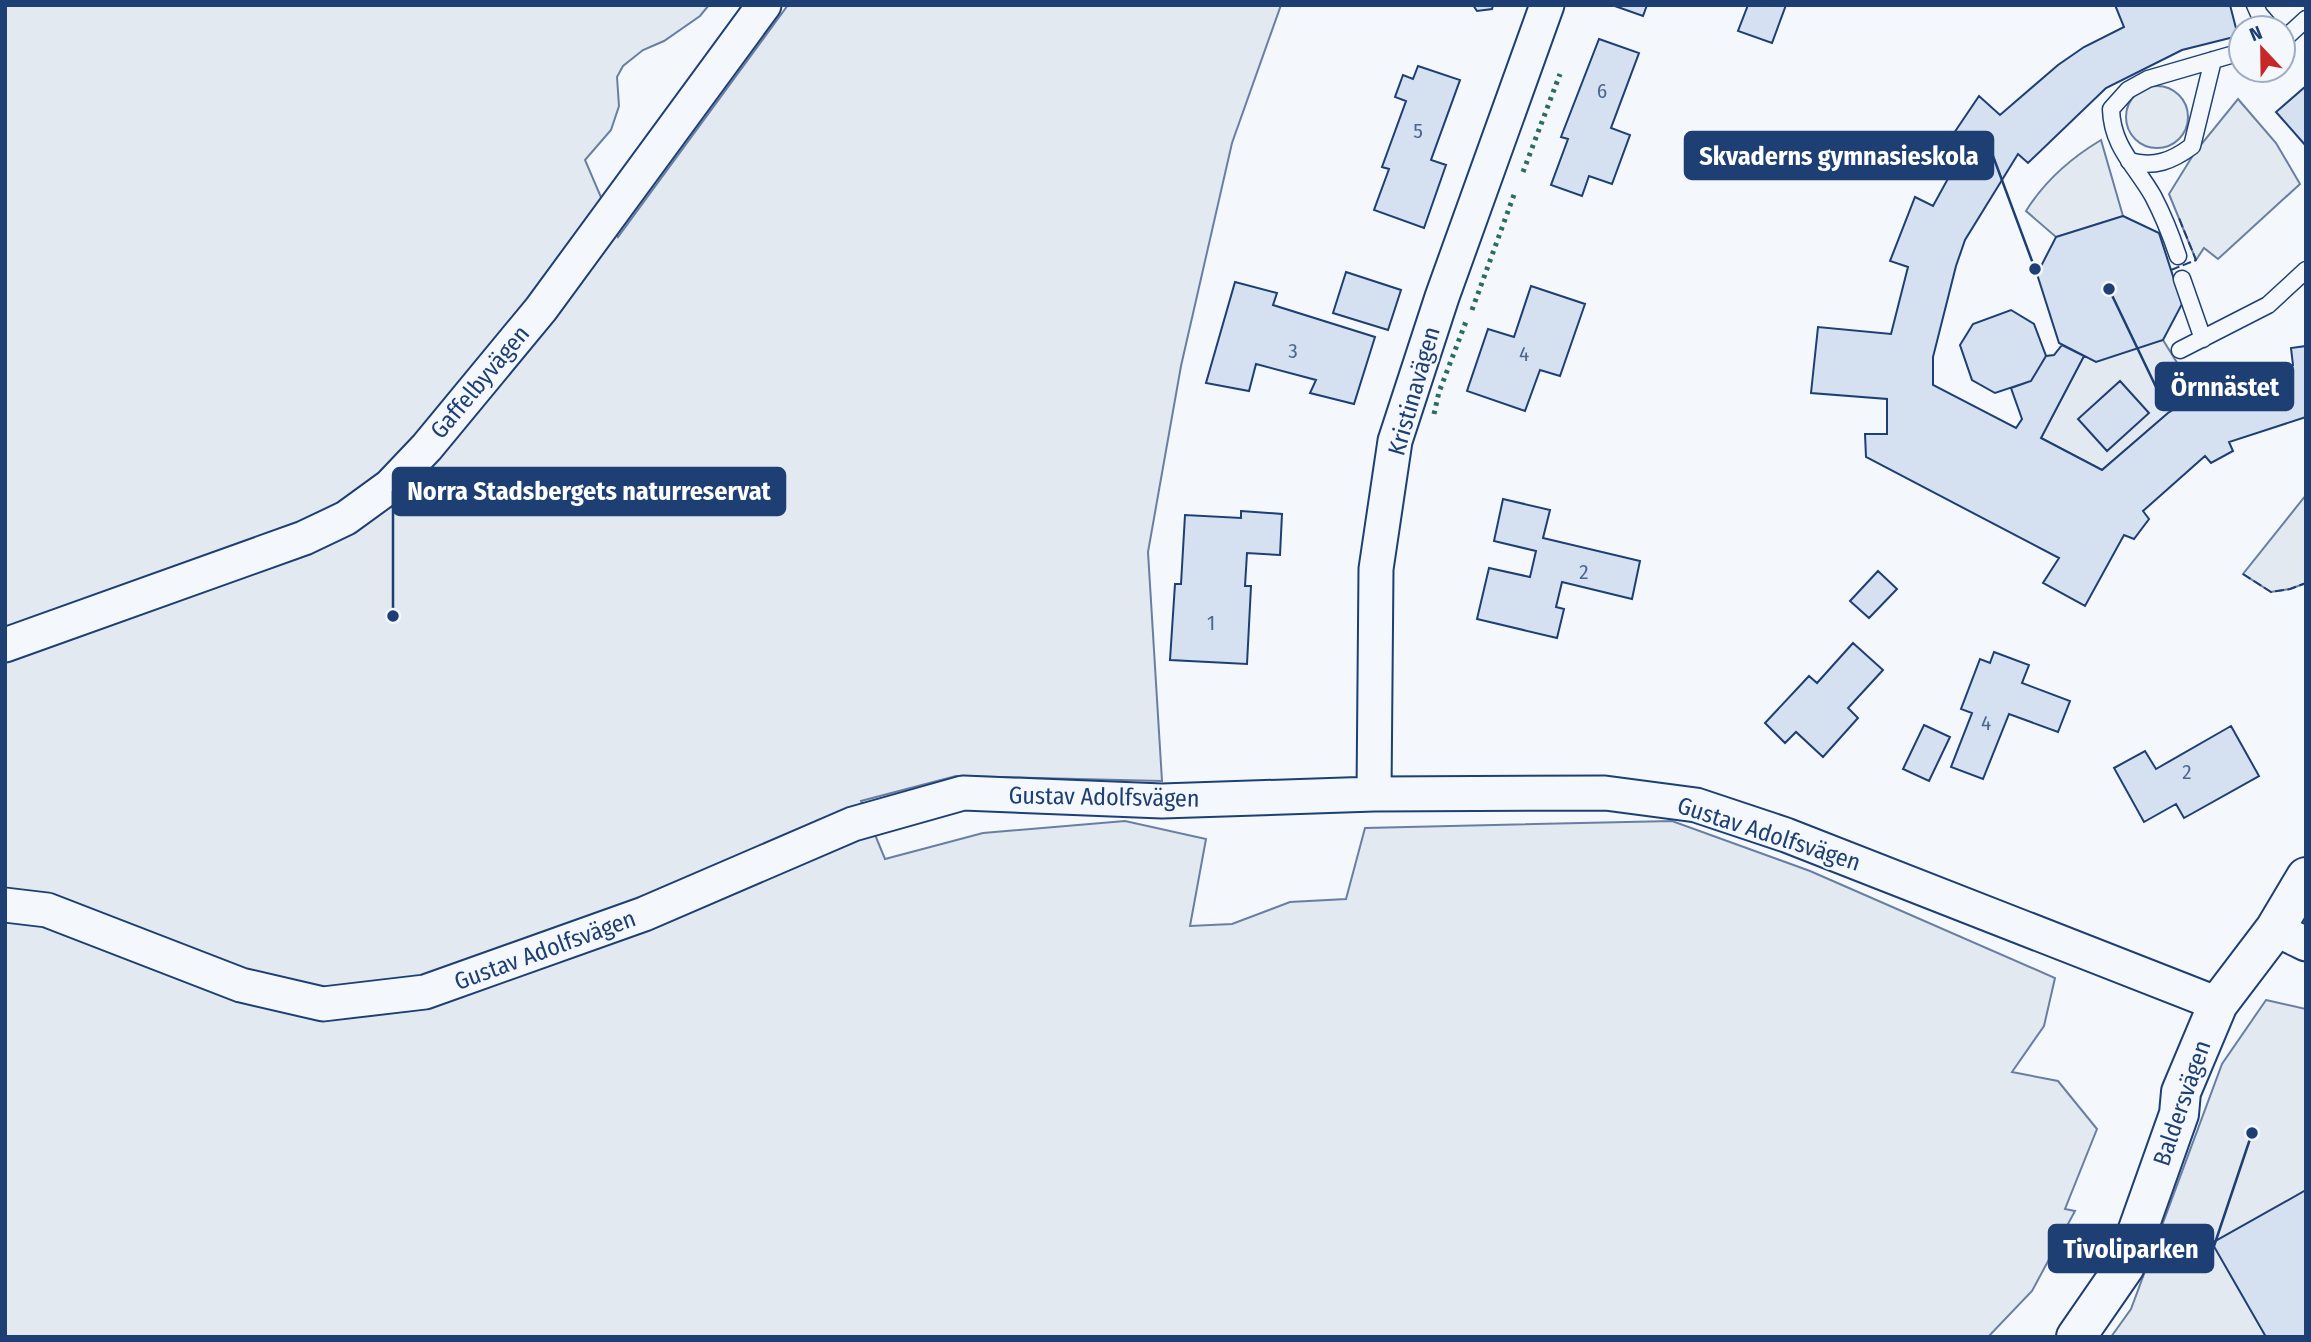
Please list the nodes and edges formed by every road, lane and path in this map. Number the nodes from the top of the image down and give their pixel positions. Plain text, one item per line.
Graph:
1 (764, 5) edge
2 (1547, 5) edge
3 (2227, 56) edge
4 (2213, 60) junction
5 (2129, 161) junction
6 (2178, 256) dead end
7 (2306, 270) edge
8 (2182, 279) dead end
9 (2203, 339) junction
10 (2180, 350) dead end
11 (5, 645) edge
12 (1374, 794) junction
13 (2306, 877) edge
14 (5, 905) edge
15 (2290, 936) edge
16 (2218, 1004) junction
17 (2076, 1337) edge

1 - 11 street, Gaffelbyvägen
2 - 12 street, Kristinavägen
3 - 4 lane
4 - 5 lane
4 - 5 lane
5 - 6 lane
7 - 9 lane
8 - 9 lane
9 - 10 lane
12 - 14 street, Gustav Adolfsvägen
12 - 16 street, Gustav Adolfsvägen
13 - 15 street, Baldersvägen
15 - 16 street, Baldersvägen
16 - 17 street, Baldersvägen

